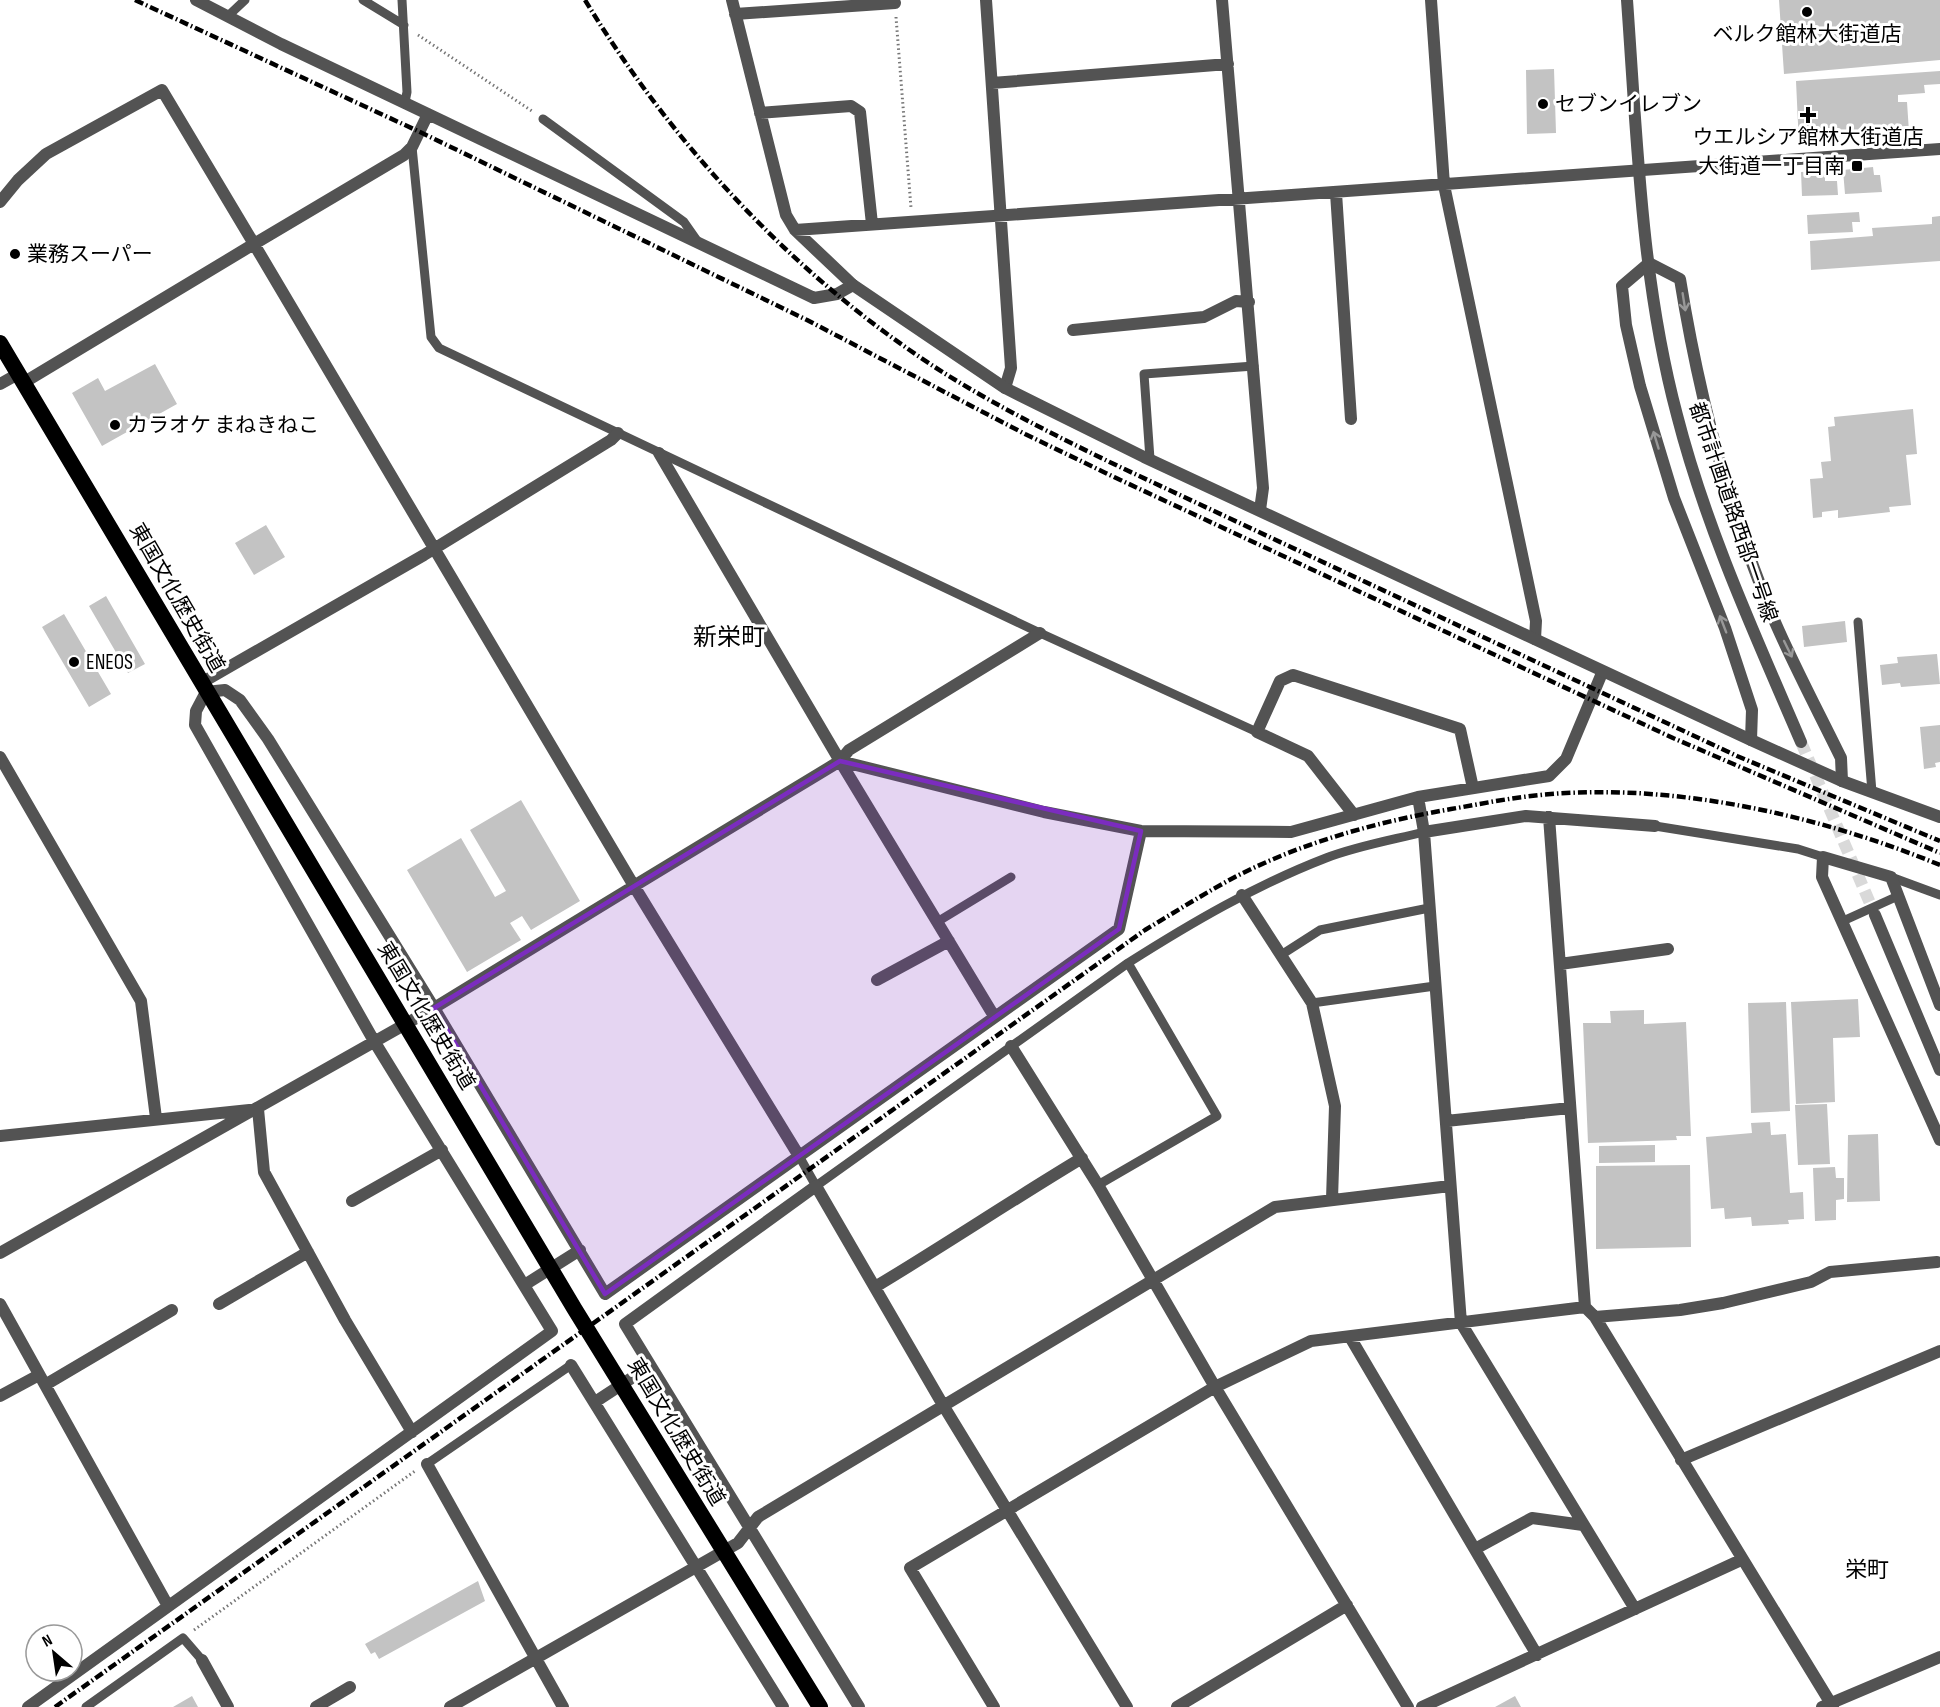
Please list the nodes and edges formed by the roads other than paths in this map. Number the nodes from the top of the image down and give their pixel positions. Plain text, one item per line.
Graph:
1 (196, 0) edge
2 (245, 0) edge
3 (363, 0) edge
4 (402, 0) edge
5 (732, 0) edge
6 (986, 0) edge
7 (1222, 0) edge
8 (1431, 0) edge
9 (1627, 0) edge
10 (895, 3) road end
11 (735, 14) junction
12 (228, 16) junction
13 (404, 25) junction
14 (1228, 64) junction
15 (992, 83) junction
16 (405, 102) junction
17 (760, 113) junction
18 (428, 114) junction
19 (543, 119) road end
20 (412, 147) junction
21 (1940, 150) edge
22 (1640, 171) junction
23 (1444, 185) junction
24 (1336, 193) junction
25 (1239, 200) junction
26 (0, 202) edge
27 (1000, 217) junction
28 (872, 225) junction
29 (795, 230) junction
30 (698, 243) junction
31 (254, 244) junction
32 (1649, 263) junction
33 (853, 285) junction
34 (1248, 302) junction
35 (1073, 330) dead end
36 (0, 343) edge
37 (1254, 366) junction
38 (21, 379) junction
39 (0, 384) edge
40 (1005, 388) junction
41 (1351, 419) dead end
42 (618, 433) junction
43 (659, 453) junction
44 (1149, 459) junction
45 (1260, 510) junction
46 (434, 548) junction
47 (1858, 622) dead end
48 (1040, 633) junction
49 (1535, 639) junction
50 (1602, 673) junction
51 (203, 687) junction
52 (1257, 732) junction
53 (1751, 740) junction
54 (1801, 742) tunnel mouth
55 (0, 757) edge
56 (840, 761) junction
57 (1842, 781) junction
58 (1473, 788) junction
59 (1872, 792) junction
60 (1418, 797) junction
61 (1354, 815) junction
62 (1940, 817) edge
63 (1549, 818) junction
64 (1655, 826) joint
65 (1141, 831) junction
66 (1424, 832) junction
67 (1823, 857) junction
68 (1011, 877) dead end
69 (1891, 878) junction
70 (634, 886) junction
71 (1242, 895) junction
72 (1940, 895) edge
73 (1899, 896) junction
74 (1428, 908) junction
75 (1875, 915) tunnel mouth
76 (1843, 921) junction
77 (938, 922) junction
78 (948, 941) junction
79 (1668, 949) dead end
80 (1281, 954) junction
81 (1128, 963) junction
82 (1560, 964) junction
83 (878, 981) dead end
84 (1435, 986) junction
85 (1312, 1003) junction
86 (1940, 1005) edge
87 (434, 1008) junction
88 (994, 1016) junction
89 (374, 1041) junction
90 (1011, 1046) junction
91 (1940, 1070) edge
92 (1570, 1108) junction
93 (258, 1109) junction
94 (156, 1118) junction
95 (1446, 1121) junction
96 (0, 1136) edge
97 (1940, 1140) edge
98 (442, 1150) junction
99 (798, 1156) junction
100 (1082, 1158) junction
101 (1098, 1185) junction
102 (816, 1186) junction
103 (1450, 1186) junction
104 (1332, 1199) junction
105 (352, 1201) dead end
106 (580, 1250) junction
107 (308, 1252) junction
108 (0, 1253) edge
109 (1937, 1262) dead end
110 (1154, 1280) junction
111 (526, 1284) junction
112 (875, 1287) junction
113 (0, 1304) edge
114 (219, 1304) dead end
115 (1585, 1307) junction
116 (172, 1310) dead end
117 (1595, 1317) junction
118 (1461, 1323) junction
119 (1350, 1337) junction
120 (1940, 1351) edge
121 (571, 1365) joint
122 (650, 1366) junction
123 (42, 1380) junction
124 (1215, 1387) junction
125 (0, 1396) edge
126 (595, 1402) junction
127 (943, 1405) junction
128 (412, 1432) junction
129 (1681, 1461) junction
130 (427, 1464) joint
131 (1008, 1511) junction
132 (1583, 1525) junction
133 (750, 1529) junction
134 (1475, 1549) junction
135 (1741, 1560) junction
136 (696, 1568) junction
137 (1347, 1605) junction
138 (168, 1606) junction
139 (1635, 1610) junction
140 (1536, 1655) junction
141 (1940, 1657) edge
142 (536, 1659) junction
143 (202, 1660) joint
144 (350, 1687) dead end
145 (1828, 1706) edge
146 (28, 1707) edge
147 (86, 1707) edge
148 (228, 1707) edge
149 (316, 1707) edge
150 (450, 1707) edge
151 (563, 1707) edge
152 (783, 1707) edge
153 (820, 1707) edge
154 (859, 1707) edge
155 (994, 1707) edge
156 (1126, 1707) edge
157 (1177, 1707) edge
158 (1408, 1707) edge
159 (1422, 1707) edge

1 - 12 street
2 - 12 lane
3 - 13 lane
4 - 13 lane
5 - 11 street
6 - 15 street
7 - 14 street
8 - 23 street
9 - 22 street, 都市計画道路西部一号線
10 - 11 street
11 - 17 street
12 - 16 street
13 - 16 lane
14 - 15 street
14 - 25 street
15 - 27 street
16 - 18 street
17 - 28 street
17 - 29 street
18 - 20 street
18 - 30 street
19 - 30 lane
20 - 31 street
20 - 42 lane
21 - 22 street
22 - 23 street
22 - 32 street, 都市計画道路西部一号線
23 - 24 street
23 - 49 street
24 - 25 street
24 - 41 street
25 - 27 street
25 - 34 street
26 - 31 street
27 - 28 street
27 - 40 street
28 - 29 street
29 - 33 street
30 - 33 street
31 - 38 street
31 - 46 street
53 -> 32 street
32 - 54 street, 都市計画道路西部一号線
32 -> 57 street
33 - 40 street
34 - 35 street
34 - 37 street
36 - 38 highway, 東国文化歴史街道
37 - 44 lane
37 - 45 street
38 - 39 street
38 - 51 highway, 東国文化歴史街道
40 - 44 street
42 - 43 lane
42 - 46 street
43 - 48 lane
43 - 56 street
44 - 45 street
45 - 49 street
46 - 51 street
46 - 70 street
47 - 59 lane
48 - 52 lane
48 - 56 street
49 - 50 street
50 - 53 street
50 - 58 street
51 - 87 street
51 - 89 street
51 - 153 highway, 東国文化歴史街道
52 - 58 street
52 - 61 street
53 - 57 street
55 - 94 street
56 - 65 street
56 - 70 street
56 - 77 street
57 - 59 street
58 - 60 street
59 - 62 street
60 - 61 street
60 - 66 street
61 - 65 street
63 - 64 street
63 - 66 street
63 - 82 street
64 - 67 lane
65 - 88 street
66 - 71 lane
66 - 74 street
67 - 69 street
67 - 76 street
68 - 77 lane
69 - 72 lane
69 - 73 street
70 - 87 street
70 - 99 street
71 - 80 street
71 - 81 lane
73 - 76 lane
73 - 86 street
74 - 80 lane
74 - 84 street
75 - 91 street
76 - 97 street
77 - 78 street
78 - 83 street
78 - 88 street
79 - 82 street
80 - 85 street
81 - 90 lane
81 - 101 lane
82 - 92 street
84 - 85 lane
84 - 95 street
85 - 104 street
87 - 89 street
87 - 106 street
88 - 99 street
89 - 93 street
89 - 98 street
90 - 100 street
90 - 102 lane
92 - 95 street
92 - 115 street
93 - 94 street
93 - 107 street
93 - 108 street
94 - 96 street
95 - 103 street
98 - 105 street
98 - 111 street
99 - 102 lane
99 - 106 street
100 - 101 street
100 - 112 street
101 - 110 street
102 - 112 street
102 - 122 street
103 - 104 street
103 - 118 street
104 - 110 street
106 - 111 street
107 - 114 street
107 - 128 street
109 - 117 street
110 - 124 street
110 - 127 street
111 - 128 street
112 - 127 street
113 - 123 street
115 - 117 street
115 - 118 street
116 - 123 street
117 - 129 street
118 - 119 street
118 - 132 street
119 - 124 street
119 - 134 street
120 - 129 street
121 - 126 street
121 - 130 lane
122 - 126 street
122 - 133 street
123 - 125 street
123 - 138 street
124 - 131 street
124 - 137 street
126 - 136 street
127 - 131 street
127 - 133 street
128 - 138 street
129 - 135 street
130 - 142 street
131 - 155 street
131 - 156 street
132 - 134 street
132 - 139 street
133 - 136 street
133 - 154 street
134 - 140 street
135 - 139 street
135 - 145 street
136 - 142 street
136 - 152 street
137 - 157 street
137 - 158 street
138 - 146 street
139 - 140 street
140 - 159 street
141 - 145 street
142 - 150 street
142 - 151 street
143 - 147 lane
143 - 148 street
144 - 149 street

